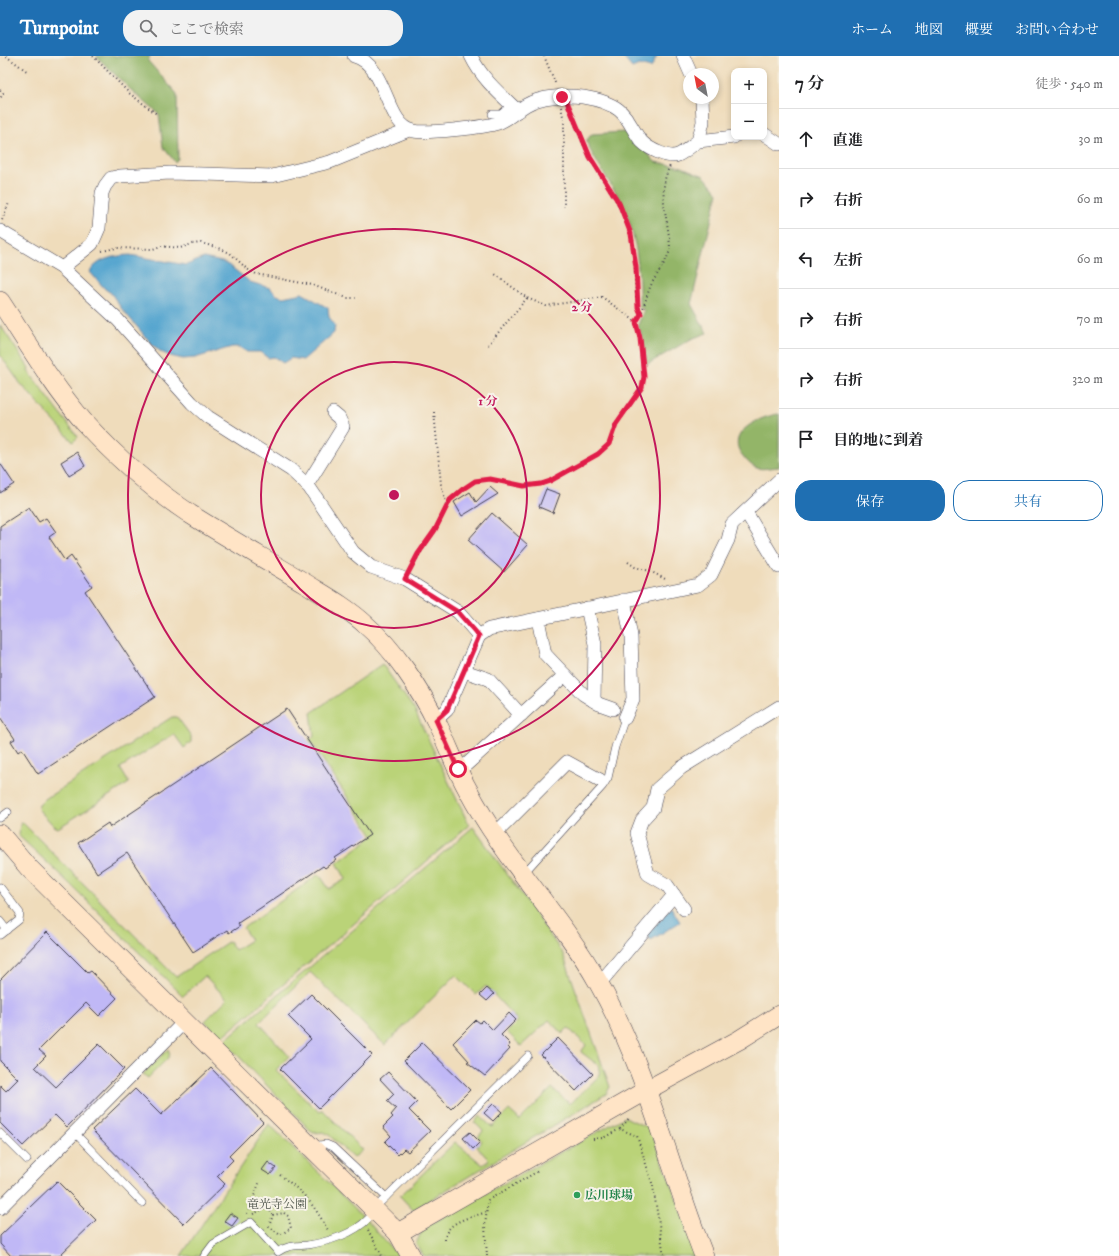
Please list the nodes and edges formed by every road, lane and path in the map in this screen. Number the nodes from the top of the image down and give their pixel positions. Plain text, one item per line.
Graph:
1 (6, 56) edge
2 (93, 56) edge
3 (354, 56) edge
4 (471, 56) edge
5 (544, 56) edge
6 (683, 56) edge
7 (689, 68) edge
8 (28, 72) dead end
9 (0, 90) edge
10 (562, 97) junction
11 (0, 99) edge
12 (702, 104) edge
13 (515, 108) junction
14 (492, 114) dead end
15 (158, 115) dead end
16 (409, 130) junction
17 (767, 136) edge
18 (731, 137) edge
19 (698, 141) junction
20 (779, 144) edge
21 (678, 155) junction
22 (9, 203) dead end
23 (564, 207) dead end
24 (0, 223) edge
25 (0, 231) edge
26 (88, 248) junction
27 (62, 268) junction
28 (495, 274) dead end
29 (356, 298) dead end
30 (527, 298) junction
31 (0, 301) edge
32 (641, 314) junction
33 (636, 322) junction
34 (488, 345) dead end
35 (434, 412) dead end
36 (333, 413) dead end
37 (779, 480) edge
38 (307, 485) junction
39 (447, 506) junction
40 (746, 512) junction
41 (628, 562) dead end
42 (779, 567) edge
43 (405, 579) junction
44 (677, 589) junction
45 (624, 600) junction
46 (587, 608) junction
47 (538, 619) junction
48 (479, 636) junction
49 (464, 671) junction
50 (565, 675) junction
51 (594, 701) junction
52 (779, 707) edge
53 (613, 709) joint
54 (521, 715) junction
55 (626, 715) junction
56 (436, 720) junction
57 (458, 769) junction
58 (600, 780) dead end
59 (8, 812) dead end
60 (0, 818) edge
61 (494, 834) junction
62 (1, 838) edge
63 (524, 873) junction
64 (0, 887) edge
65 (674, 895) junction
66 (684, 909) dead end
67 (0, 921) edge
68 (7, 930) junction
69 (0, 935) edge
70 (599, 984) junction
71 (779, 1015) edge
72 (184, 1022) junction
73 (528, 1056) dead end
74 (647, 1090) junction
75 (632, 1115) dead end
76 (620, 1129) junction
77 (0, 1133) edge
78 (75, 1133) junction
79 (587, 1142) dead end
80 (27, 1160) dead end
81 (541, 1167) dead end
82 (280, 1175) dead end
83 (260, 1182) dead end
84 (142, 1203) dead end
85 (0, 1208) edge
86 (373, 1212) junction
87 (486, 1212) junction
88 (273, 1215) junction
89 (398, 1233) junction
90 (334, 1239) junction
91 (445, 1240) dead end
92 (204, 1256) edge
93 (382, 1256) edge
94 (411, 1256) edge
95 (488, 1256) edge
96 (664, 1256) edge
97 (704, 1256) edge

1 - 8 path
2 - 15 path
3 - 16 street
4 - 13 street
5 - 10 path
6 - 7 street
9 - 11 path
10 - 13 street
10 - 21 street
10 - 23 path
10 - 32 path
12 - 19 street
13 - 14 lane
13 - 16 street
16 - 26 street
17 - 20 street
18 - 19 street
19 - 21 street
21 - 32 path
22 - 24 path
25 - 27 street
26 - 27 street
26 - 29 path
27 - 38 street
28 - 30 path
30 - 33 path
30 - 34 path
31 - 56 street
32 - 33 path
33 - 39 path
35 - 39 path
36 - 38 street
37 - 40 street
38 - 43 street
39 - 43 path
40 - 42 street
40 - 44 street
41 - 44 path
43 - 48 street
44 - 45 street
45 - 46 street
45 - 55 street
46 - 47 street
46 - 51 street
47 - 48 street
47 - 50 street
48 - 49 street
49 - 54 street
49 - 56 street
50 - 51 street
50 - 54 street
51 - 53 street
52 - 65 street
53 - 55 lane
54 - 57 street
55 - 63 lane
56 - 57 street
57 - 61 street
58 - 61 street
59 - 60 lane
61 - 63 street
62 - 72 street
63 - 70 street
64 - 68 lane
65 - 66 street
65 - 70 street
67 - 68 lane
68 - 69 lane
70 - 74 street
71 - 74 street
72 - 78 street
72 - 86 street
73 - 86 lane
74 - 89 street
74 - 97 street
75 - 76 path
76 - 79 path
76 - 96 path
77 - 80 lane
78 - 84 lane
78 - 85 street
81 - 87 path
82 - 90 path
83 - 88 path
86 - 89 street
86 - 90 lane
86 - 93 path
87 - 91 path
87 - 95 path
88 - 88 path
89 - 94 street
90 - 92 lane

